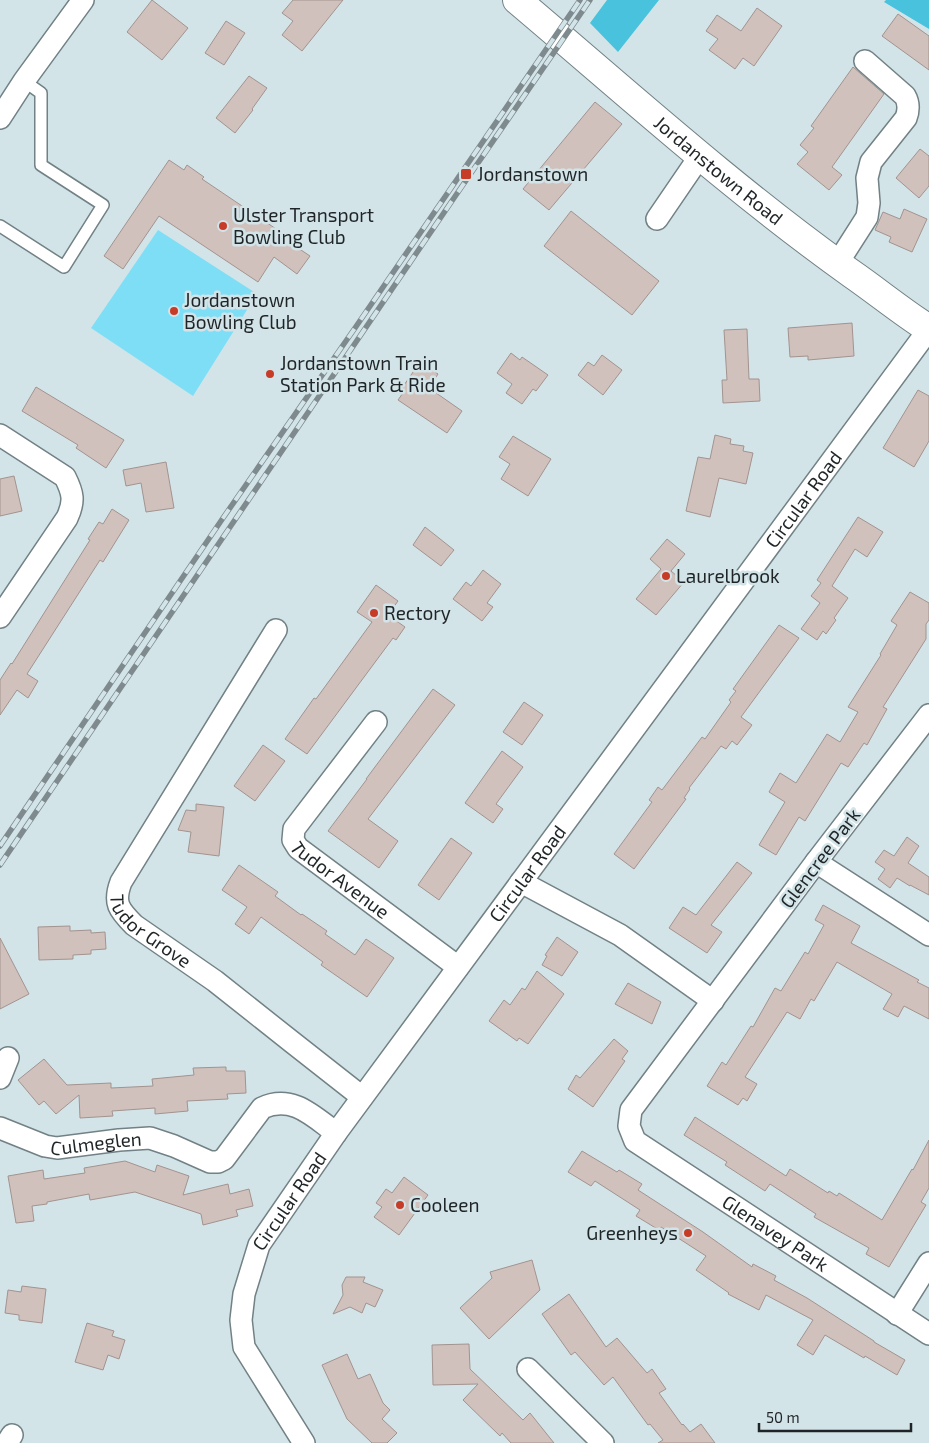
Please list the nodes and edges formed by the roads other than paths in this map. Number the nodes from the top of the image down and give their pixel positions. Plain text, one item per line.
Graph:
1 (83, 0) edge
2 (517, 0) edge
3 (865, 61) dead end
4 (24, 81) junction
5 (0, 118) edge
6 (700, 156) junction
7 (657, 219) dead end
8 (0, 226) edge
9 (837, 264) junction
10 (929, 329) edge
11 (0, 435) edge
12 (0, 617) edge
13 (276, 630) dead end
14 (929, 715) edge
15 (376, 722) dead end
16 (816, 862) junction
17 (521, 882) junction
18 (929, 935) edge
19 (458, 967) junction
20 (713, 1001) junction
21 (8, 1058) dead end
22 (0, 1078) edge
23 (362, 1097) junction
24 (628, 1126) joint
25 (0, 1128) edge
26 (336, 1132) junction
27 (929, 1263) edge
28 (897, 1314) junction
29 (929, 1334) edge
30 (528, 1370) dead end
31 (304, 1443) edge
32 (603, 1443) edge

1 - 4 street
2 - 6 street, Jordanstown Road
3 - 9 street
4 - 5 street
4 - 8 lane
6 - 7 street
6 - 9 street, Jordanstown Road
9 - 10 street, Jordanstown Road
10 - 17 street, Circular Road
11 - 12 street
13 - 23 street, Tudor Grove
14 - 16 street, Glencree Park
15 - 19 street, Tudor Avenue
16 - 18 street
16 - 20 street, Glencree Park
17 - 19 street, Circular Road
17 - 20 street
19 - 23 street, Circular Road
20 - 24 street, Glencree Park
21 - 22 street
23 - 26 street, Circular Road
24 - 28 street, Glenavey Park
25 - 26 street, Culmeglen
26 - 31 street, Circular Road
27 - 28 street
28 - 29 street, Glenavey Park
30 - 32 street

